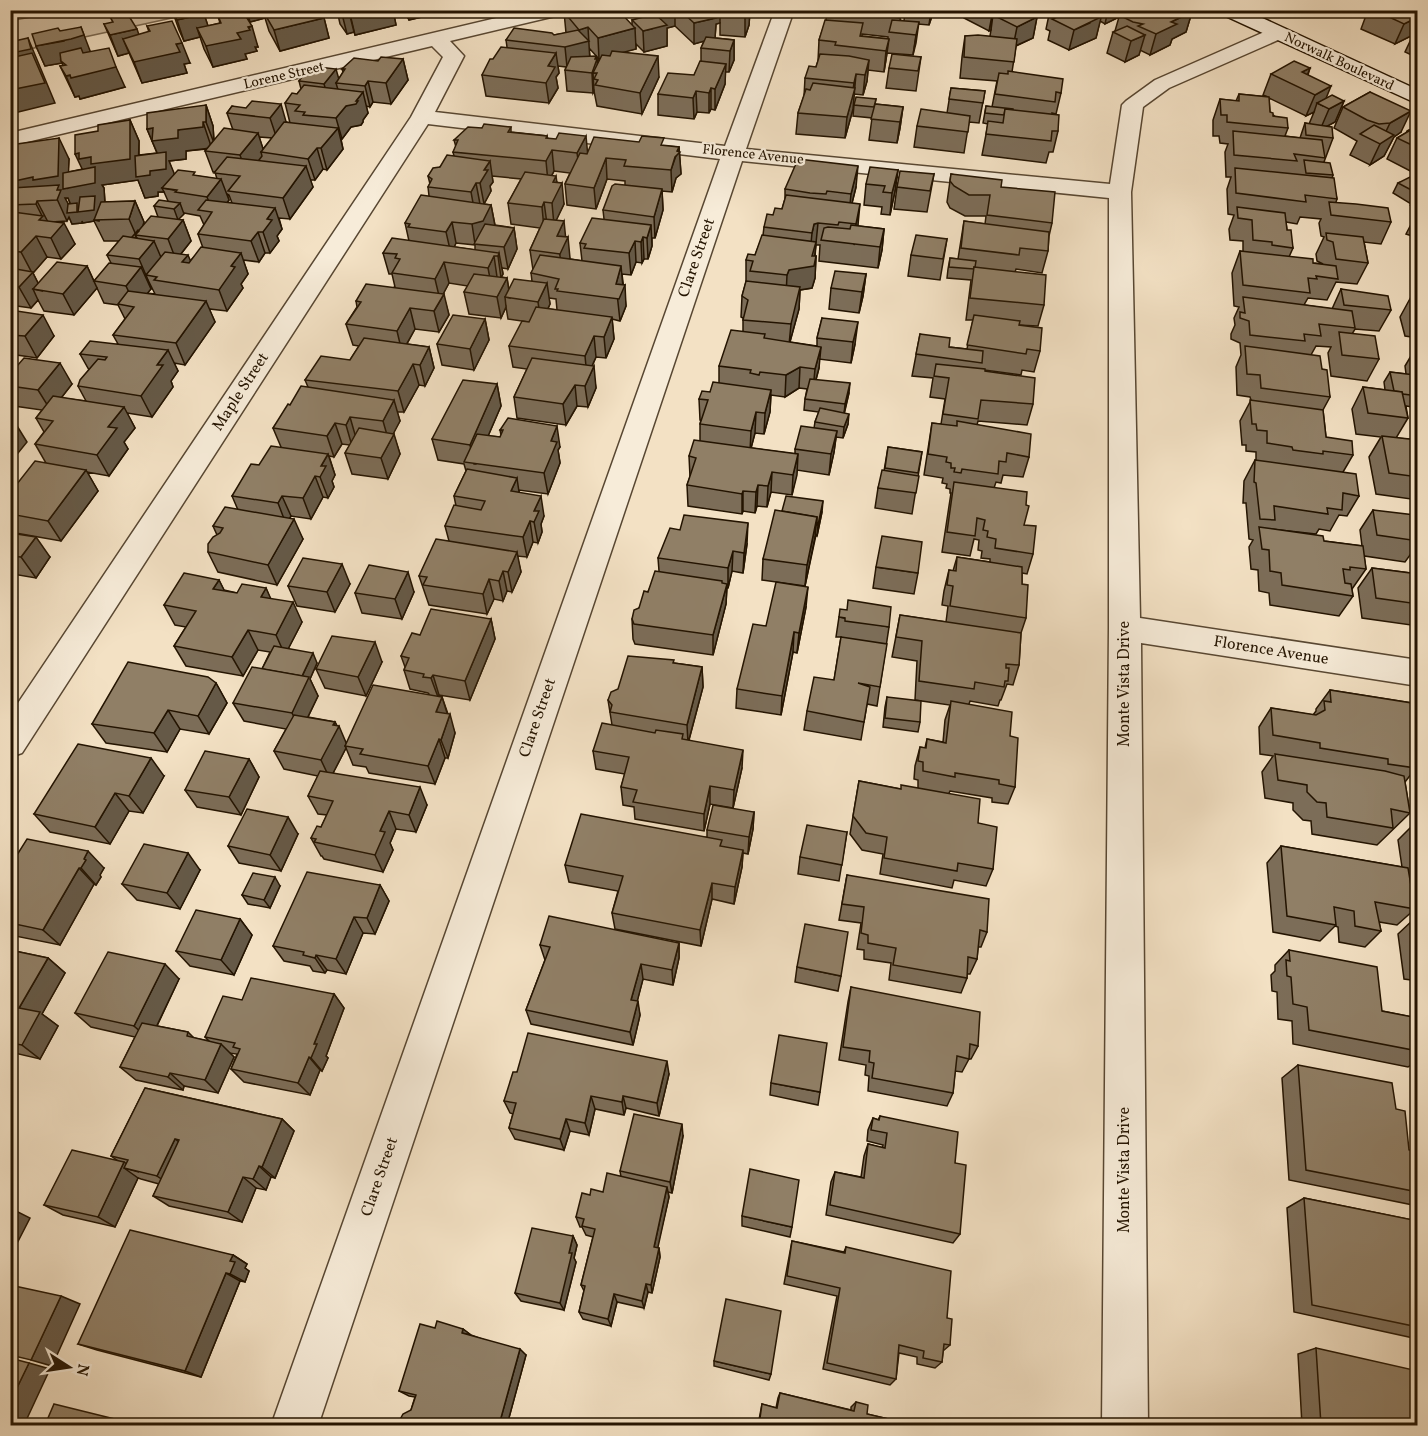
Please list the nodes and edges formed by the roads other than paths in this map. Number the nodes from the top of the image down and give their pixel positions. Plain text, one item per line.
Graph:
1 (557, 10) edge
2 (785, 10) edge
3 (1228, 10) edge
4 (1278, 33) junction
5 (437, 40) junction
6 (1418, 98) edge
7 (422, 117) junction
8 (10, 140) edge
9 (733, 153) junction
10 (1120, 192) junction
11 (1125, 628) junction
12 (1418, 673) edge
13 (10, 743) edge
14 (294, 1425) edge
15 (1125, 1425) edge

1 - 5 street, Lorene Street
2 - 9 street, Clare Street
3 - 4 street, Norwalk Boulevard
4 - 6 street, Norwalk Boulevard
4 - 10 street, Monte Vista Drive
5 - 7 street, Maple Street
5 - 8 street, Lorene Street
7 - 9 street, Florence Avenue
7 - 13 street, Maple Street
9 - 10 street, Florence Avenue
9 - 14 street, Clare Street
10 - 11 street, Monte Vista Drive
11 - 12 street, Florence Avenue
11 - 15 street, Monte Vista Drive

